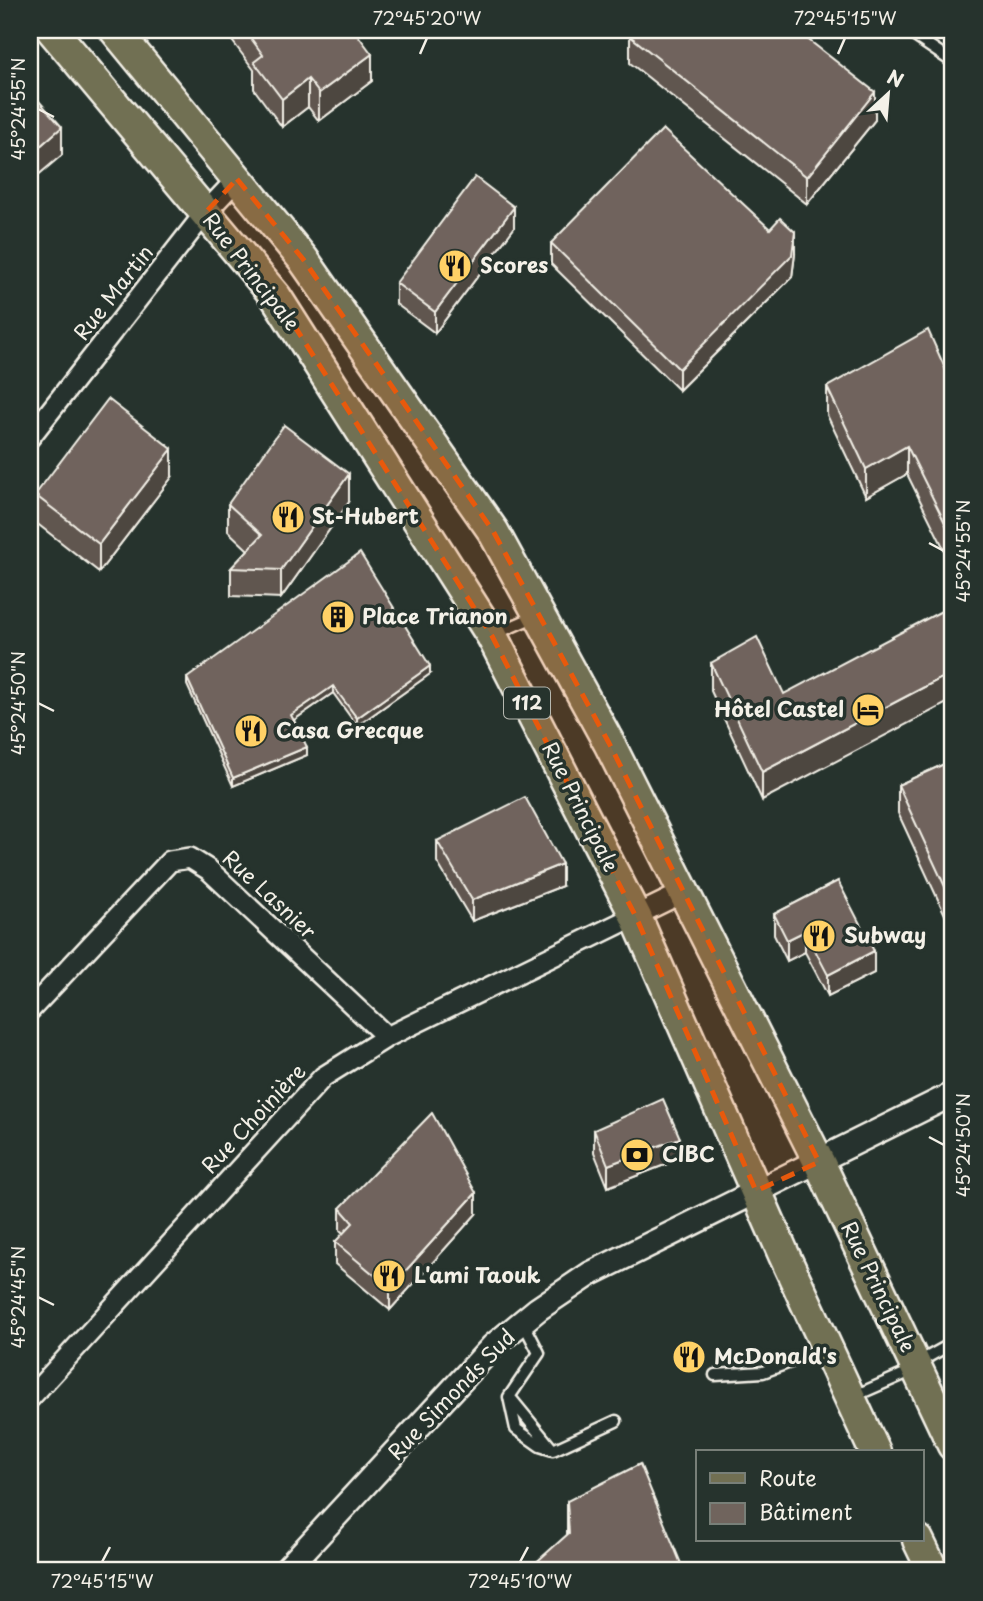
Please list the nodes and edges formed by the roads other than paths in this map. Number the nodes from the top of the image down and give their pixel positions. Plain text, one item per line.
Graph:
1 (52, 30) edge
2 (115, 30) edge
3 (906, 30) edge
4 (953, 62) edge
5 (237, 179) junction
6 (205, 213) junction
7 (30, 437) edge
8 (538, 615) junction
9 (492, 636) junction
10 (684, 892) junction
11 (636, 917) junction
12 (30, 1010) edge
13 (387, 1037) junction
14 (953, 1094) edge
15 (819, 1162) junction
16 (756, 1191) junction
17 (523, 1322) junction
18 (953, 1343) edge
19 (826, 1349) junction
20 (916, 1366) junction
21 (715, 1375) dead end
22 (30, 1398) edge
23 (849, 1399) junction
24 (616, 1421) dead end
25 (953, 1445) edge
26 (874, 1450) edge
27 (919, 1542) edge
28 (285, 1571) edge
29 (933, 1571) edge

1 - 6 main road, Rue Principale / 112
2 - 5 main road, Rue Principale / 112
3 - 4 lane
5 - 6 street, Rue Martin
5 - 8 main road, Rue Principale / 112
6 - 7 street, Rue Martin
6 - 9 main road, Rue Principale / 112
8 - 9 lane
8 - 10 main road, Rue Principale / 112
9 - 11 main road, Rue Principale / 112
10 - 11 street, Rue Choinière
10 - 15 main road, Rue Principale / 112
11 - 13 street, Rue Choinière
11 - 16 main road, Rue Principale / 112
12 - 13 street, Rue Lasnier
13 - 22 street, Rue Choinière
14 - 15 street, Rue Simonds Sud
15 - 16 street, Rue Simonds Sud
15 - 20 main road, Rue Principale / 112
16 - 17 street, Rue Simonds Sud
16 - 19 main road, Rue Principale / 112
17 - 24 lane
17 - 28 street, Rue Simonds Sud
18 - 20 lane
19 - 21 lane
19 - 23 main road, Rue Principale / 112
20 - 23 lane, Rue Principale
20 - 25 main road, Rue Principale / 112
23 - 26 main road, Rue Principale / 112
27 - 29 main road

